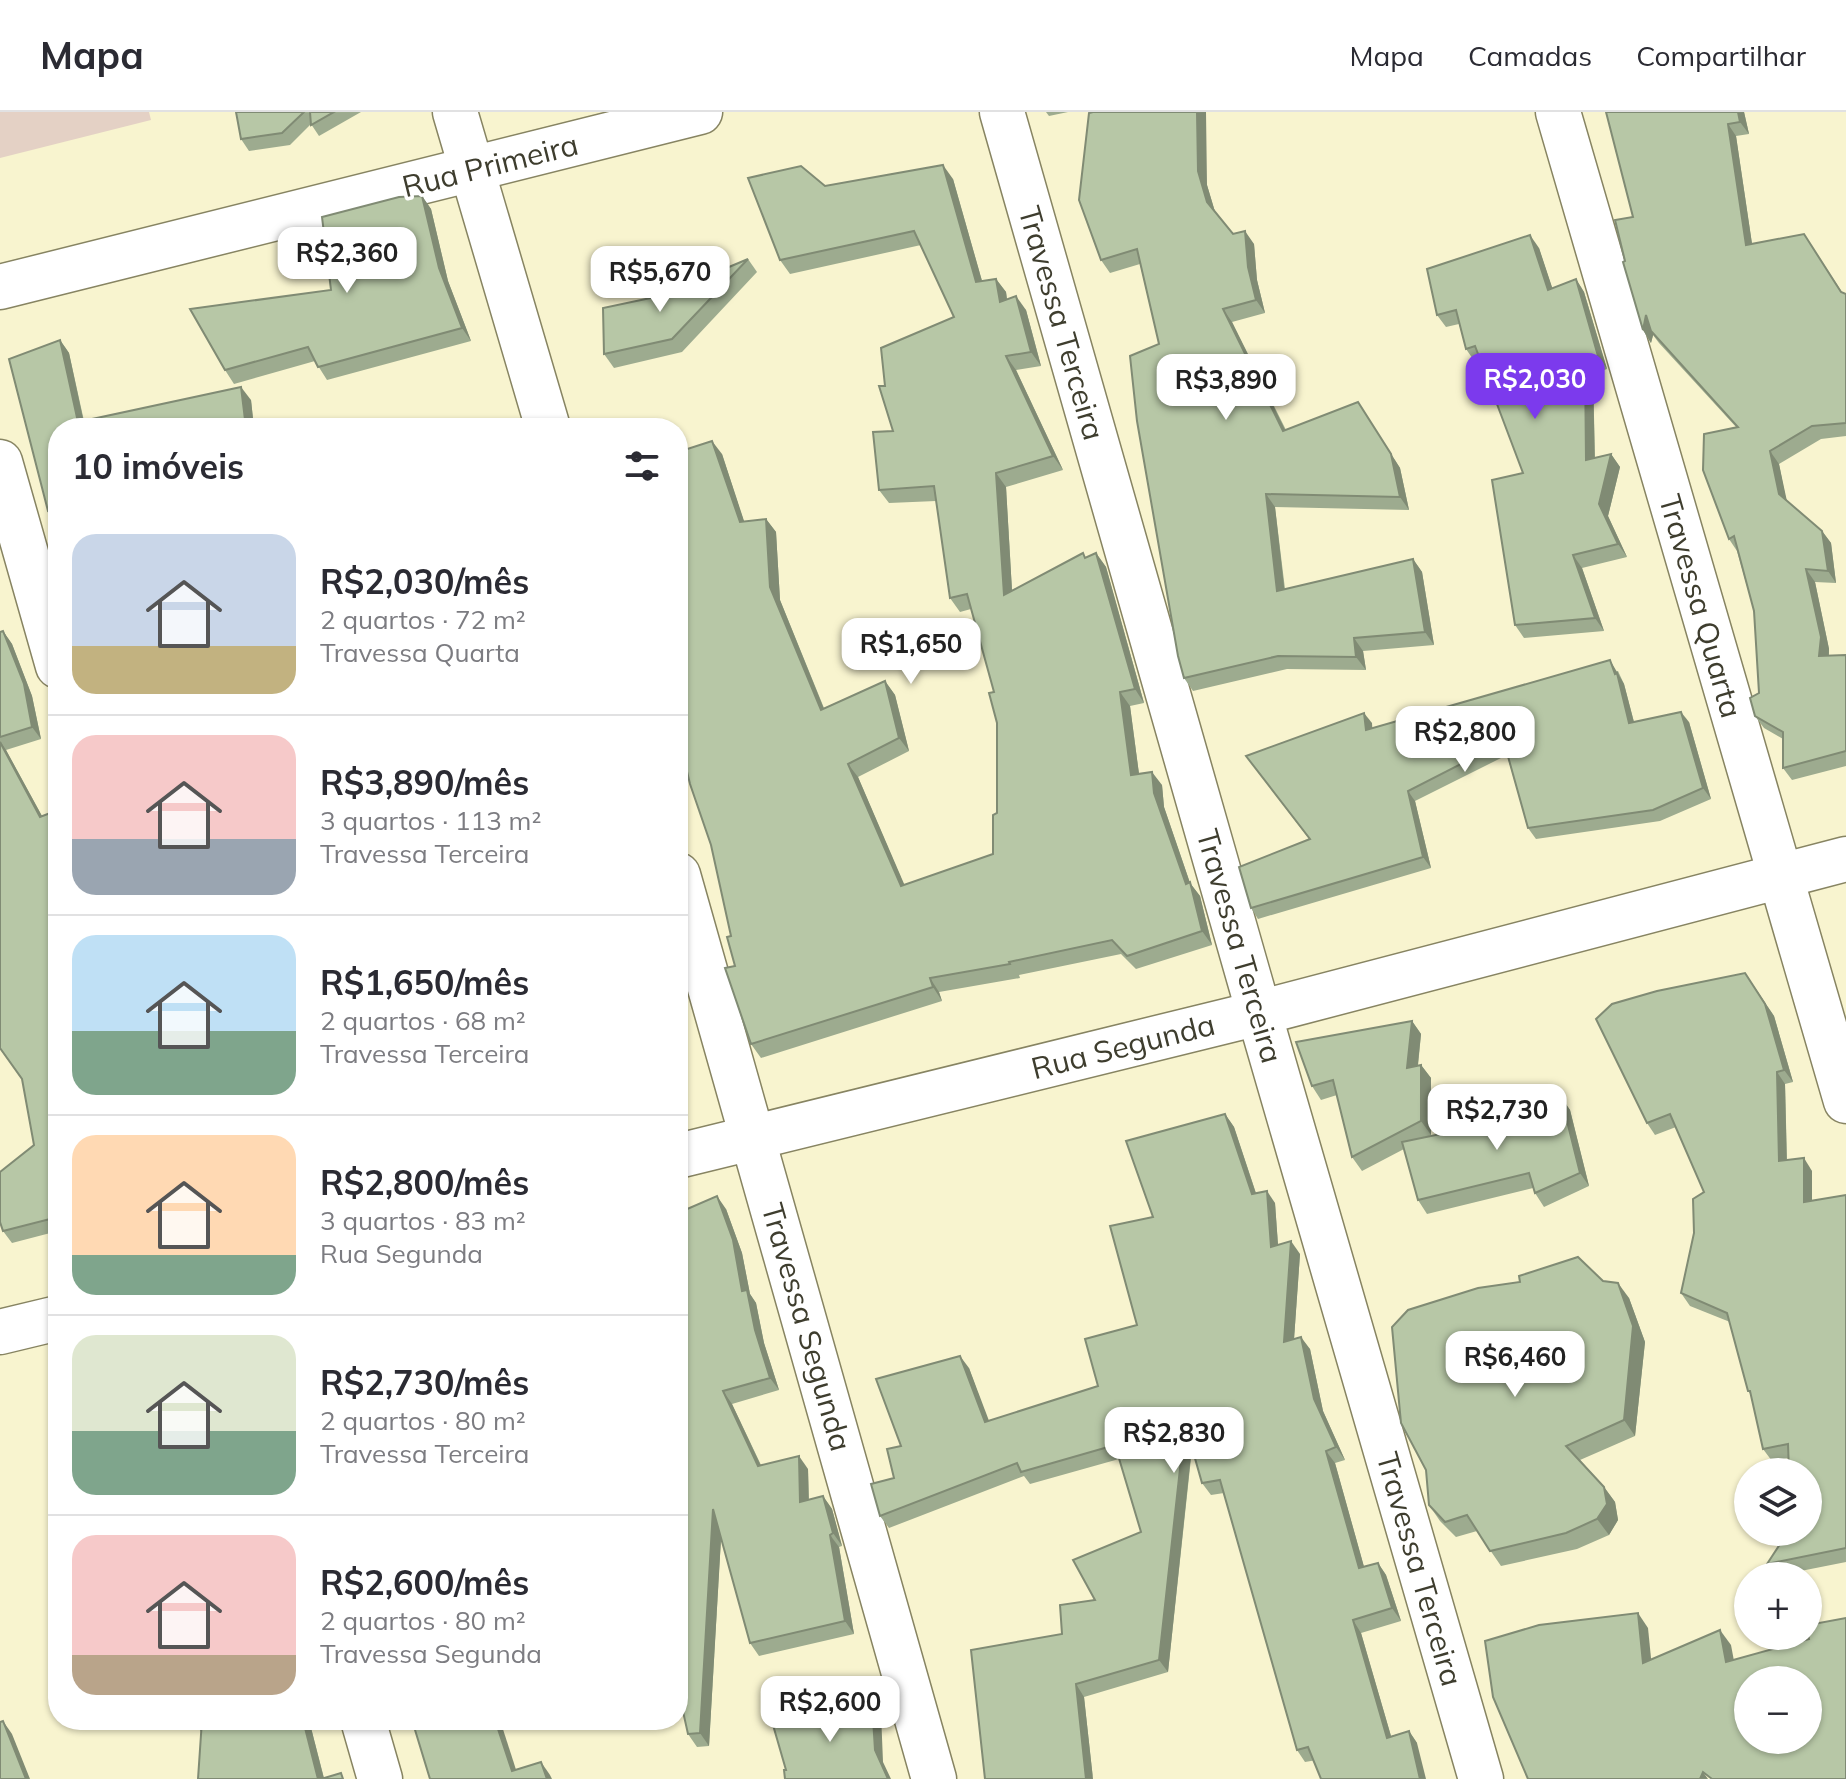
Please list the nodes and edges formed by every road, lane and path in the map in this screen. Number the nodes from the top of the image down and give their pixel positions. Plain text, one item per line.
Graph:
1 (455, 112) edge
2 (700, 112) edge
3 (1002, 112) edge
4 (1558, 112) edge
5 (473, 169) junction
6 (0, 287) edge
7 (545, 418) edge
8 (0, 462) edge
9 (48, 631) edge
10 (1846, 859) edge
11 (1779, 876) junction
12 (688, 909) edge
13 (1259, 1013) junction
14 (1846, 1101) edge
15 (754, 1136) junction
16 (688, 1153) edge
17 (48, 1320) edge
18 (0, 1332) edge
19 (366, 1730) edge
20 (380, 1779) edge
21 (934, 1779) edge
22 (1481, 1779) edge

1 - 5 street
2 - 5 street, Rua Primeira
3 - 13 street, Travessa Terceira
4 - 11 street, Travessa Quarta
5 - 6 street, Rua Primeira
5 - 7 street
8 - 9 street
10 - 11 street, Rua Segunda
11 - 13 street, Rua Segunda
11 - 14 street, Travessa Quarta
12 - 15 street, Travessa Segunda
13 - 15 street, Rua Segunda
13 - 22 street, Travessa Terceira
15 - 16 street, Rua Segunda
15 - 21 street, Travessa Segunda
17 - 18 street
19 - 20 street

